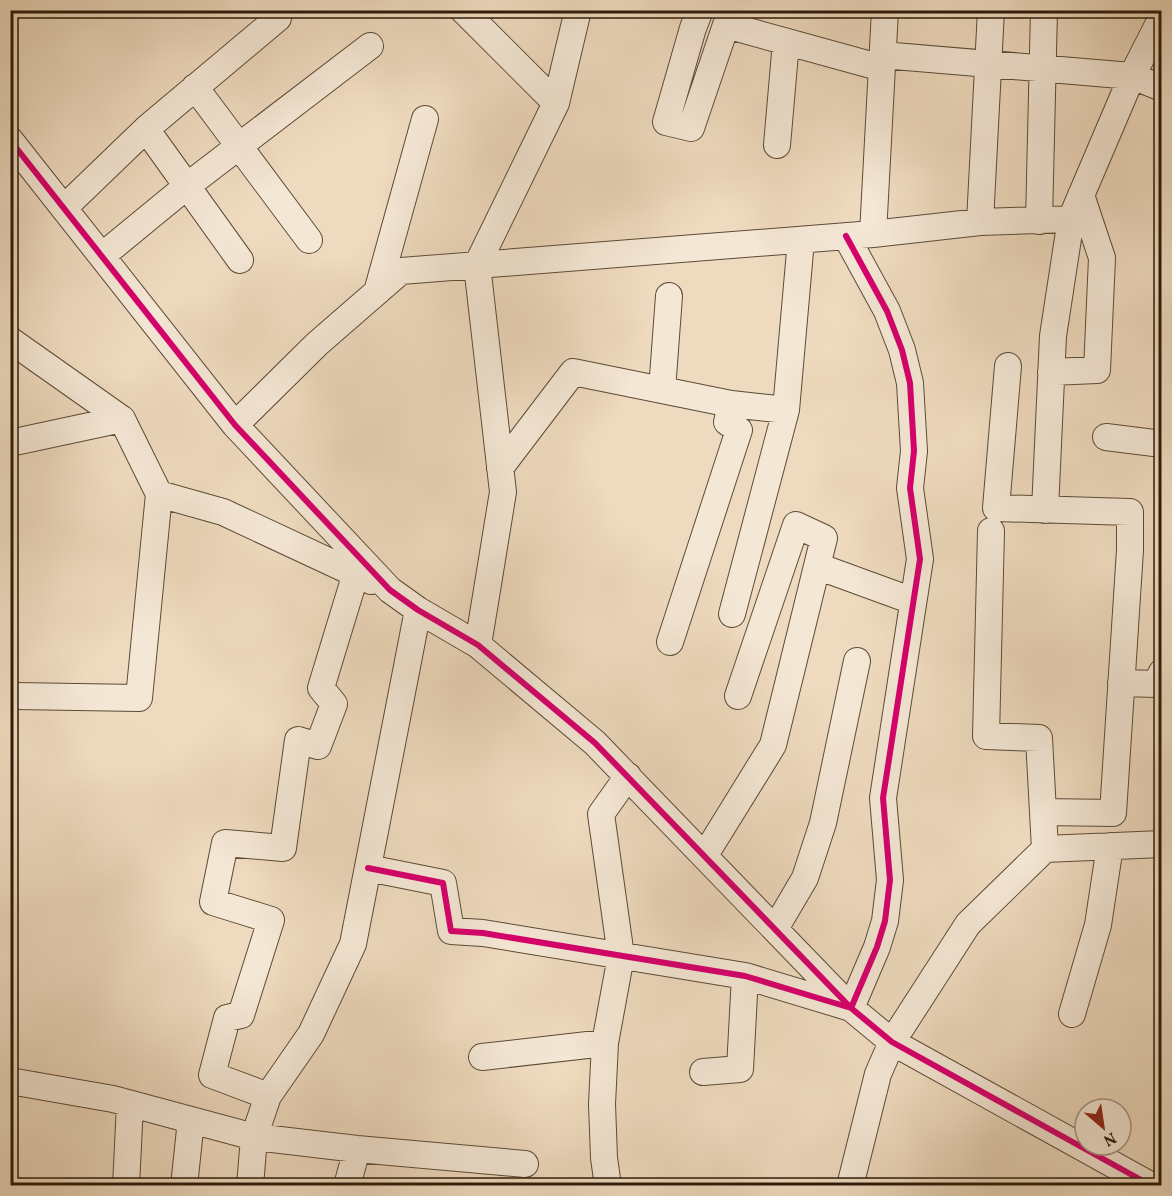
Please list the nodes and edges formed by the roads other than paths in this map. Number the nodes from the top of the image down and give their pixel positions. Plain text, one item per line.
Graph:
1 (463, 10) edge
2 (579, 10) edge
3 (700, 10) edge
4 (885, 10) edge
5 (992, 10) edge
6 (1044, 10) edge
7 (278, 18) dead end
8 (1160, 18) edge
9 (786, 42) junction
10 (370, 46) dead end
11 (882, 62) junction
12 (988, 64) junction
13 (1043, 69) junction
14 (1132, 76) junction
15 (195, 87) junction
16 (1161, 88) edge
17 (556, 103) junction
18 (425, 119) dead end
19 (146, 129) junction
20 (777, 145) dead end
21 (240, 146) junction
22 (16, 156) edge
23 (187, 186) junction
24 (1081, 195) junction
25 (65, 207) junction
26 (1071, 219) junction
27 (1039, 221) junction
28 (980, 222) junction
29 (873, 234) junction
30 (846, 236) junction
31 (309, 240) dead end
32 (801, 240) junction
33 (103, 255) junction
34 (240, 260) dead end
35 (477, 265) junction
36 (376, 292) junction
37 (669, 296) dead end
38 (10, 340) edge
39 (1008, 366) dead end
40 (1051, 372) junction
41 (662, 390) junction
42 (731, 404) junction
43 (786, 410) junction
44 (122, 419) junction
45 (235, 425) junction
46 (1106, 437) dead end
47 (10, 443) edge
48 (1161, 444) edge
49 (500, 468) junction
50 (159, 494) junction
51 (1045, 510) junction
52 (991, 531) dead end
53 (817, 566) junction
54 (356, 573) junction
55 (390, 590) junction
56 (914, 601) junction
57 (418, 610) junction
58 (732, 614) dead end
59 (670, 642) dead end
60 (478, 645) junction
61 (857, 661) dead end
62 (1161, 672) edge
63 (1121, 683) junction
64 (15, 696) dead end
65 (738, 696) dead end
66 (628, 776) junction
67 (1043, 812) junction
68 (1161, 844) edge
69 (1110, 846) junction
70 (1046, 849) junction
71 (705, 855) junction
72 (368, 868) junction
73 (775, 929) junction
74 (621, 956) junction
75 (745, 976) junction
76 (851, 1008) junction
77 (1072, 1014) dead end
78 (891, 1042) junction
79 (604, 1043) junction
80 (482, 1057) dead end
81 (703, 1072) dead end
82 (10, 1081) edge
83 (268, 1096) junction
84 (130, 1104) junction
85 (190, 1120) junction
86 (254, 1137) junction
87 (357, 1149) junction
88 (525, 1164) dead end
89 (853, 1184) edge
90 (126, 1185) edge
91 (184, 1185) edge
92 (250, 1185) edge
93 (347, 1185) edge
94 (608, 1185) edge
95 (1152, 1185) edge

1 - 17 street
2 - 17 street
3 - 9 street
4 - 11 street
5 - 12 street
6 - 13 street
7 - 15 street
8 - 14 street
9 - 11 street
9 - 20 street
10 - 21 street
11 - 12 street
11 - 29 street
12 - 13 street
12 - 28 street
13 - 14 street
13 - 27 street
14 - 16 street
14 - 24 street
15 - 19 street
15 - 21 street
17 - 35 street
18 - 36 street
19 - 23 street
19 - 25 street
21 - 23 street
21 - 31 street
22 - 25 street
23 - 33 street
23 - 34 street
24 - 26 street
24 - 40 street
25 - 33 street
26 - 27 street
26 - 40 street
27 - 28 street
28 - 29 street
29 - 30 street
30 - 32 street
30 - 56 street
32 - 35 street
32 - 43 street
33 - 45 street
35 - 36 street
35 - 49 street
36 - 45 street
37 - 41 street
38 - 44 street
39 - 51 street
40 - 51 street
41 - 42 street
41 - 49 street
42 - 43 street
42 - 59 street
43 - 58 street
44 - 47 street
44 - 50 street
45 - 55 street
46 - 48 street
49 - 60 street
50 - 54 street
50 - 64 street
51 - 63 street
52 - 67 street
53 - 56 street
53 - 65 street
53 - 71 street
54 - 55 street
54 - 83 street
55 - 57 street
56 - 76 street
57 - 60 street
57 - 72 street
60 - 66 street
61 - 73 street
62 - 63 street
63 - 67 street
66 - 71 street
66 - 74 street
67 - 70 street
68 - 69 street
69 - 70 street
69 - 77 street
70 - 78 street
71 - 73 street
72 - 74 street
72 - 83 street
73 - 76 street
74 - 75 street
74 - 79 street
75 - 76 street
75 - 81 street
76 - 78 street
78 - 89 street
78 - 95 street
79 - 80 street
79 - 94 street
82 - 84 street
83 - 86 street
84 - 85 street
84 - 90 street
85 - 86 street
85 - 91 street
86 - 87 street
86 - 92 street
87 - 88 street
87 - 93 street

